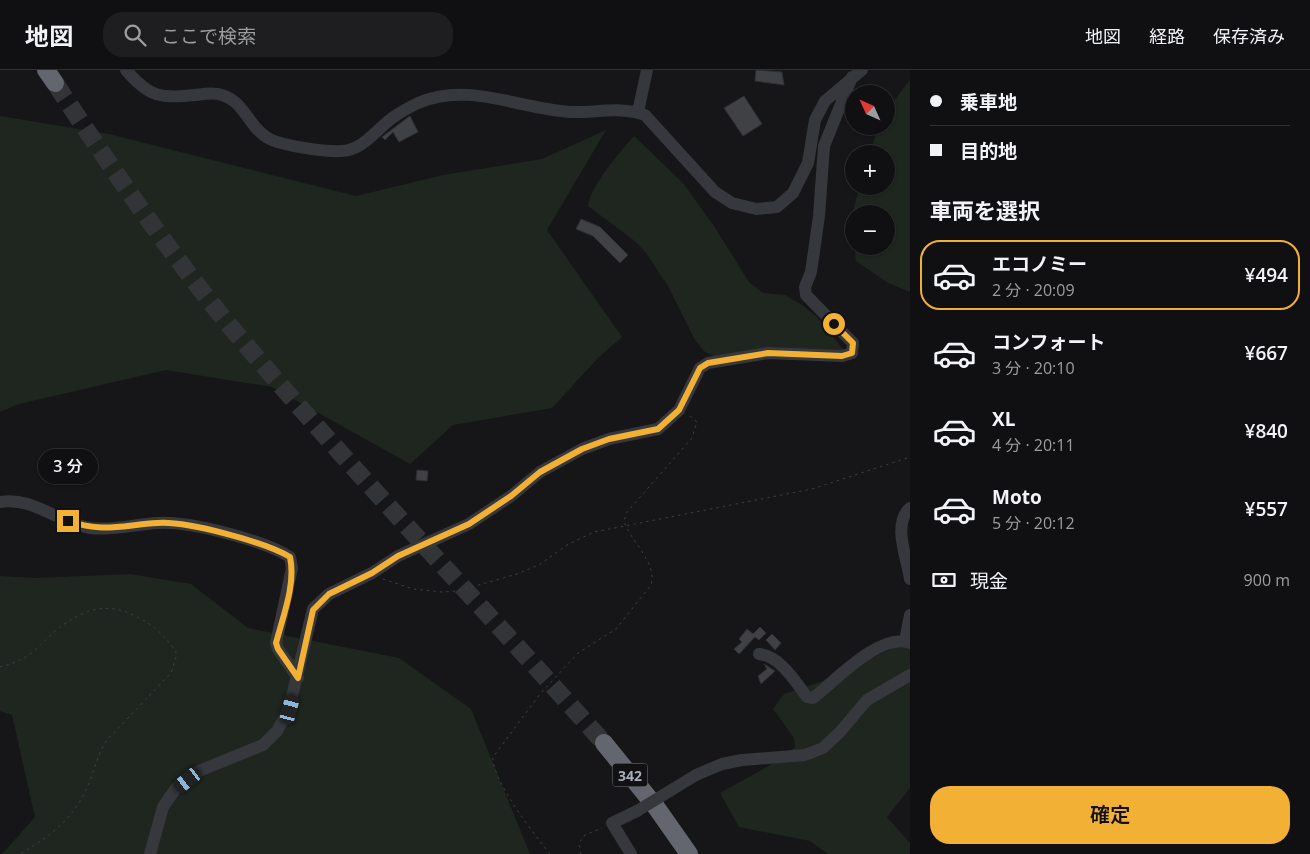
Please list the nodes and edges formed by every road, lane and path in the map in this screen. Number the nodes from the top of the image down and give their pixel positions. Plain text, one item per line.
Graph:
1 (126, 70) edge
2 (647, 70) edge
3 (857, 74) edge
4 (638, 112) junction
5 (679, 410) junction
6 (910, 457) edge
7 (0, 502) edge
8 (910, 508) edge
9 (626, 527) junction
10 (372, 573) junction
11 (910, 579) edge
12 (910, 615) edge
13 (908, 642) edge
14 (759, 654) dead end
15 (0, 668) edge
16 (910, 675) edge
17 (298, 678) junction
18 (604, 743) tunnel mouth
19 (656, 807) junction
20 (612, 823) junction
21 (20, 854) edge
22 (150, 854) edge
23 (550, 854) edge
24 (581, 854) edge
25 (631, 854) edge
26 (687, 854) edge
27 (696, 854) edge

1 - 4 street
2 - 4 street
3 - 4 street
3 - 5 street
5 - 9 path
5 - 10 street
6 - 9 path
7 - 17 street
8 - 11 street
9 - 10 path
9 - 23 path
10 - 17 street
12 - 13 street
13 - 14 street
15 - 21 path
16 - 20 street, bridge
17 - 22 street
18 - 19 highway, 342
19 - 26 highway
19 - 27 highway
20 - 24 path
20 - 25 street

